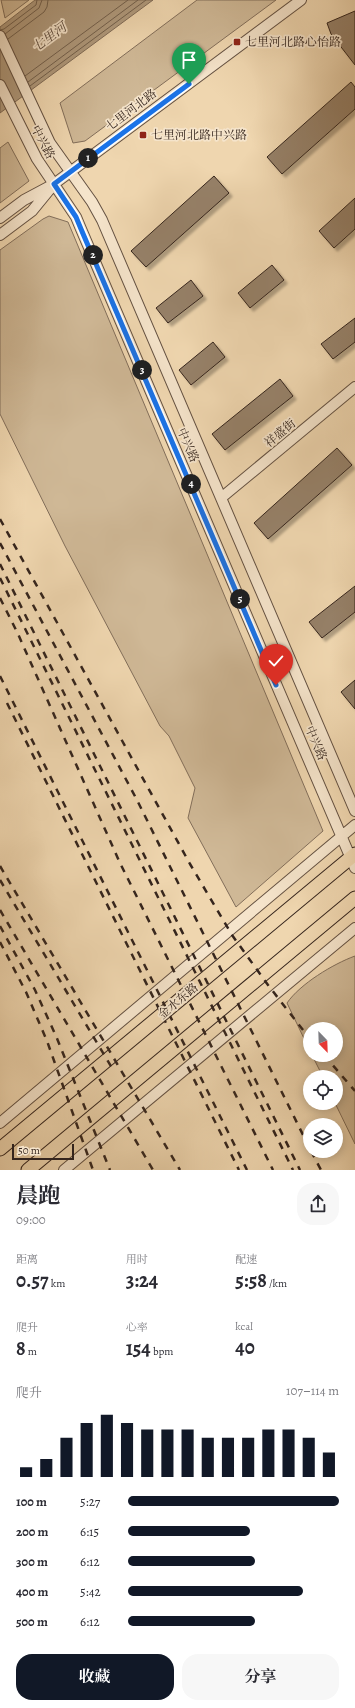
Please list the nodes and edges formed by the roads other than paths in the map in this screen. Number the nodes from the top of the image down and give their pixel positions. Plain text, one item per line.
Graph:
1 (301, 0) edge
2 (0, 36) edge
3 (0, 85) edge
4 (70, 171) junction
5 (54, 184) junction
6 (0, 218) edge
7 (0, 235) edge
8 (355, 387) edge
9 (221, 498) junction
10 (355, 811) edge
11 (355, 825) edge
12 (342, 836) junction
13 (354, 860) edge
14 (355, 898) edge
15 (355, 928) edge
16 (0, 1123) edge
17 (0, 1149) edge
18 (28, 1170) edge
19 (64, 1170) edge

1 - 4 street, 七里河北路
2 - 4 street, 中兴路
3 - 5 street, 中兴路
4 - 5 street, 七里河北路
4 - 9 street, 中兴路
5 - 6 street
5 - 7 street
5 - 12 street, 中兴路
8 - 9 street, 祥盛街
9 - 10 street, 中兴路
11 - 12 street
12 - 13 street, 中兴路
12 - 16 street
13 - 17 main road, 金水东路
14 - 18 main road
15 - 19 street

